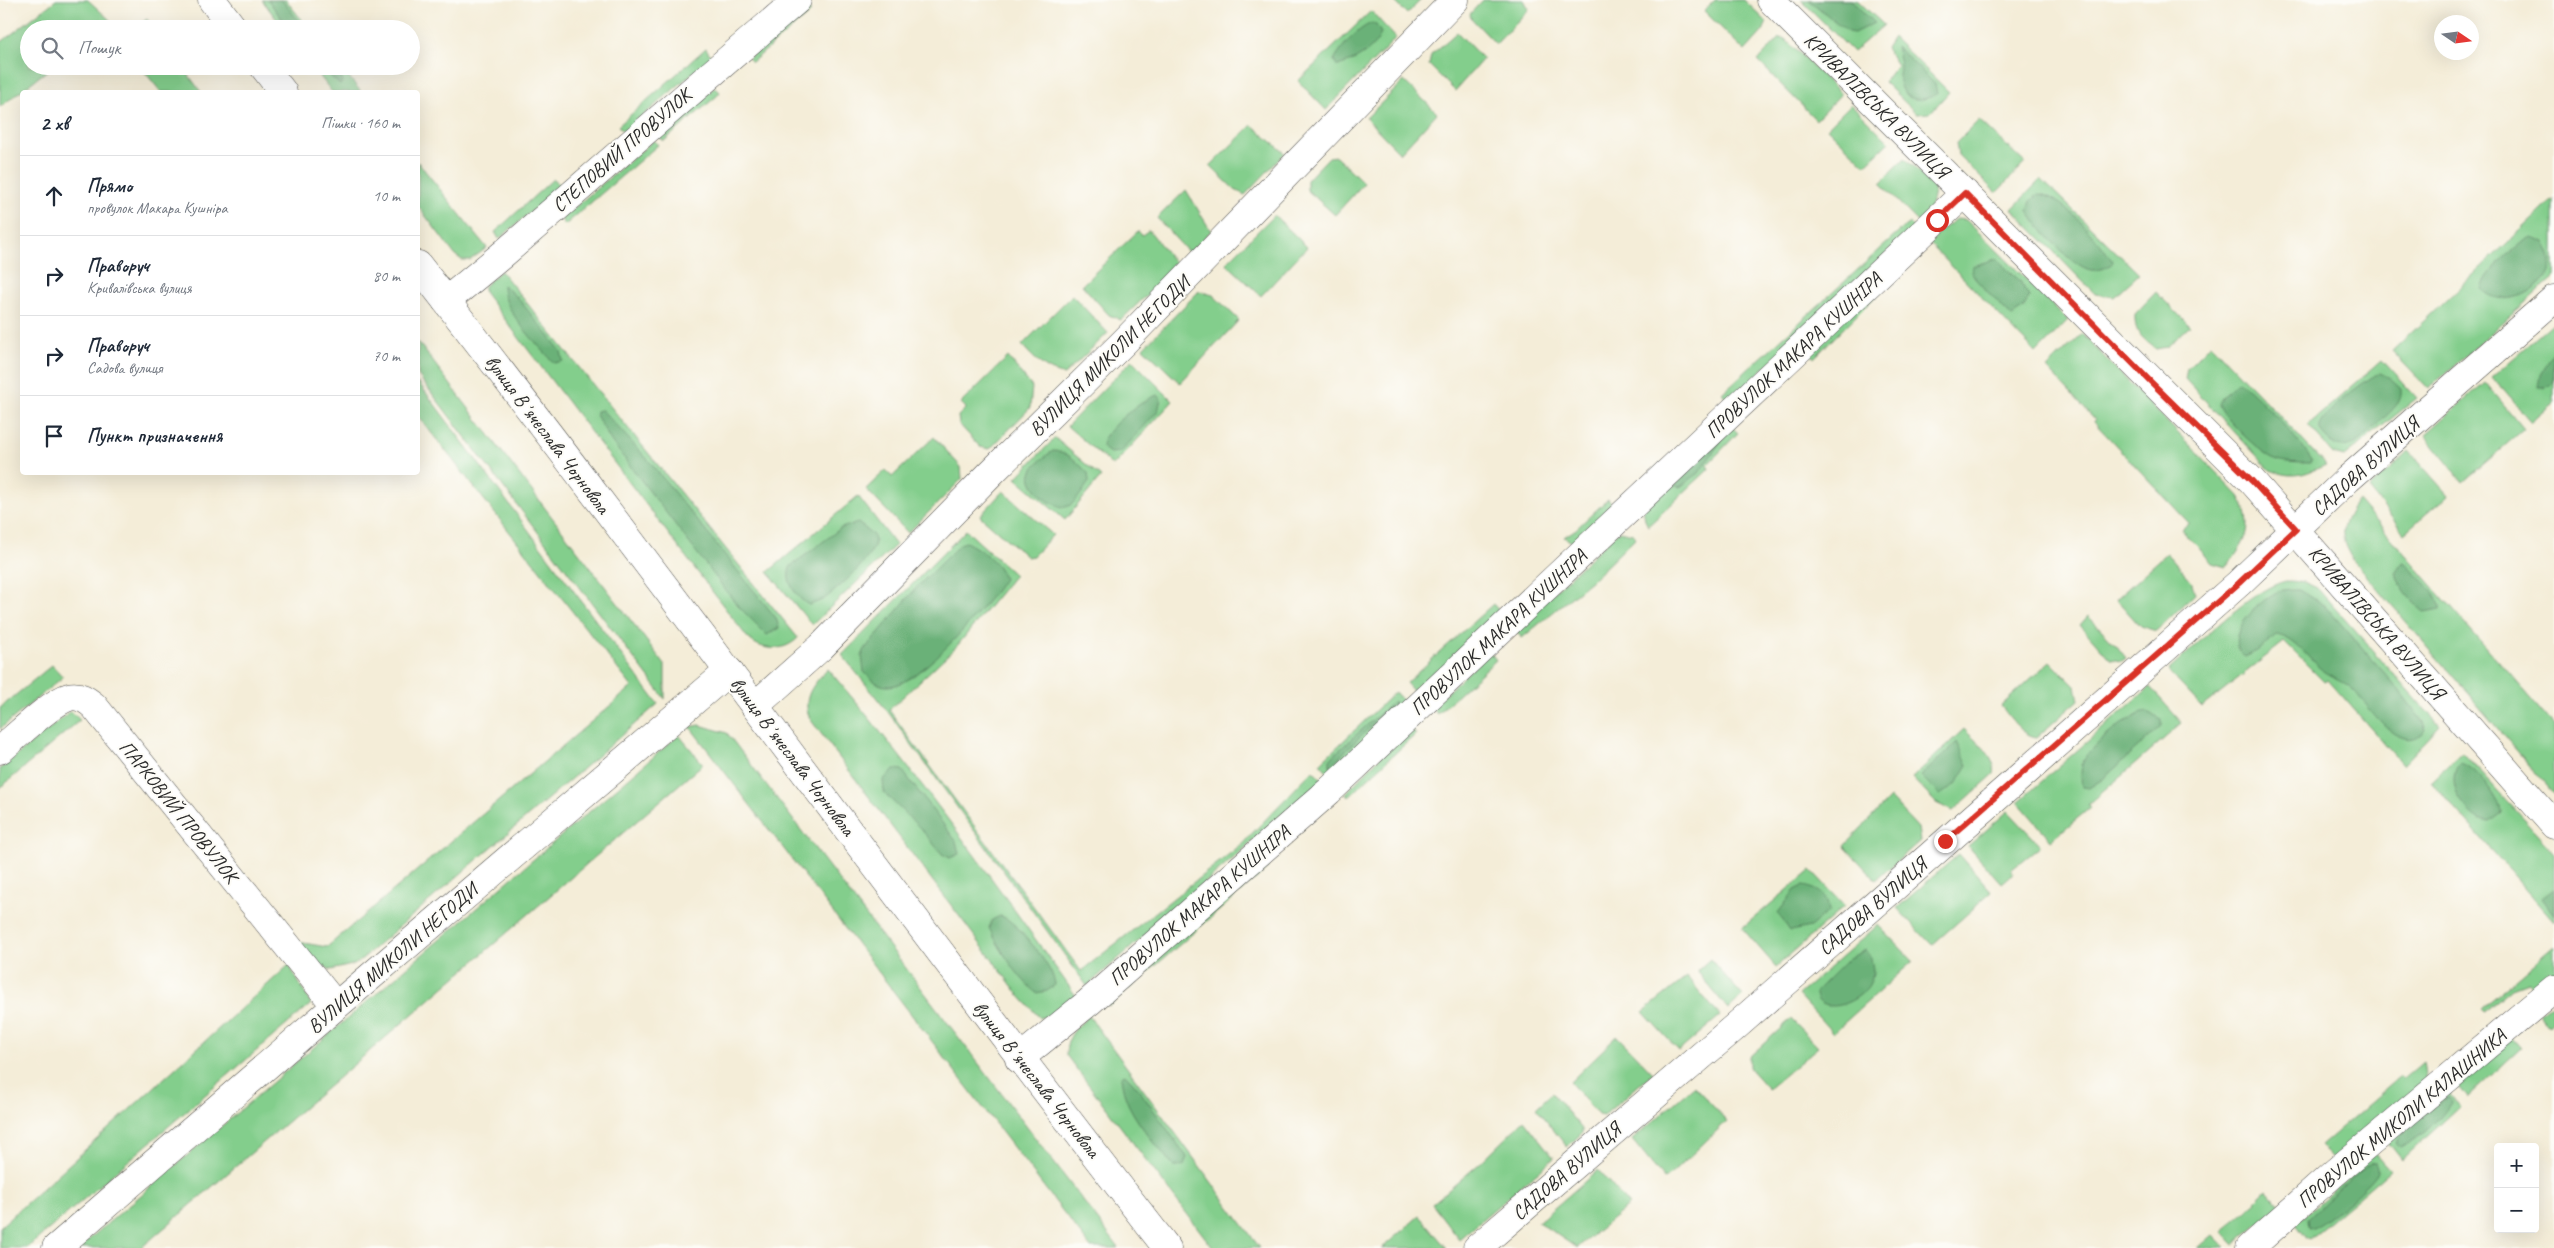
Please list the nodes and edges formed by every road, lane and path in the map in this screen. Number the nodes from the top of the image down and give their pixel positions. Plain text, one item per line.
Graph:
1 (212, 0) edge
2 (797, 0) edge
3 (1455, 0) edge
4 (1771, 0) edge
5 (227, 20) edge
6 (270, 75) edge
7 (281, 90) edge
8 (1965, 193) junction
9 (420, 268) edge
10 (2554, 299) edge
11 (446, 301) junction
12 (2296, 529) junction
13 (729, 671) junction
14 (756, 706) junction
15 (0, 750) edge
16 (2554, 825) edge
17 (2554, 988) edge
18 (336, 1006) junction
19 (1020, 1059) junction
20 (56, 1248) edge
21 (1167, 1248) edge
22 (1477, 1248) edge
23 (2250, 1248) edge

1 - 5 street
2 - 11 street, СТЕПОВИЙ ПРОВУЛОК
3 - 14 street, ВУЛИЦЯ МИКОЛИ НЕГОДИ
4 - 8 street, КРИВАЛІВСЬКА ВУЛИЦЯ
6 - 7 street
8 - 12 street, КРИВАЛІВСЬКА ВУЛИЦЯ
8 - 19 street, ПРОВУЛОК МАКАРА КУШНІРА
9 - 11 street, вулиця Вʼячеслава Чорновола
10 - 12 street, САДОВА ВУЛИЦЯ
11 - 13 street, вулиця Вʼячеслава Чорновола
12 - 16 street, КРИВАЛІВСЬКА ВУЛИЦЯ
12 - 22 street, САДОВА ВУЛИЦЯ
13 - 14 street, вулиця Вʼячеслава Чорновола
13 - 18 street, ВУЛИЦЯ МИКОЛИ НЕГОДИ
14 - 19 street, вулиця Вʼячеслава Чорновола
15 - 18 street, ПАРКОВИЙ ПРОВУЛОК
17 - 23 street, ПРОВУЛОК МИКОЛИ КАЛАШНИКА
18 - 20 street, ВУЛИЦЯ МИКОЛИ НЕГОДИ
19 - 21 street, вулиця Вʼячеслава Чорновола

